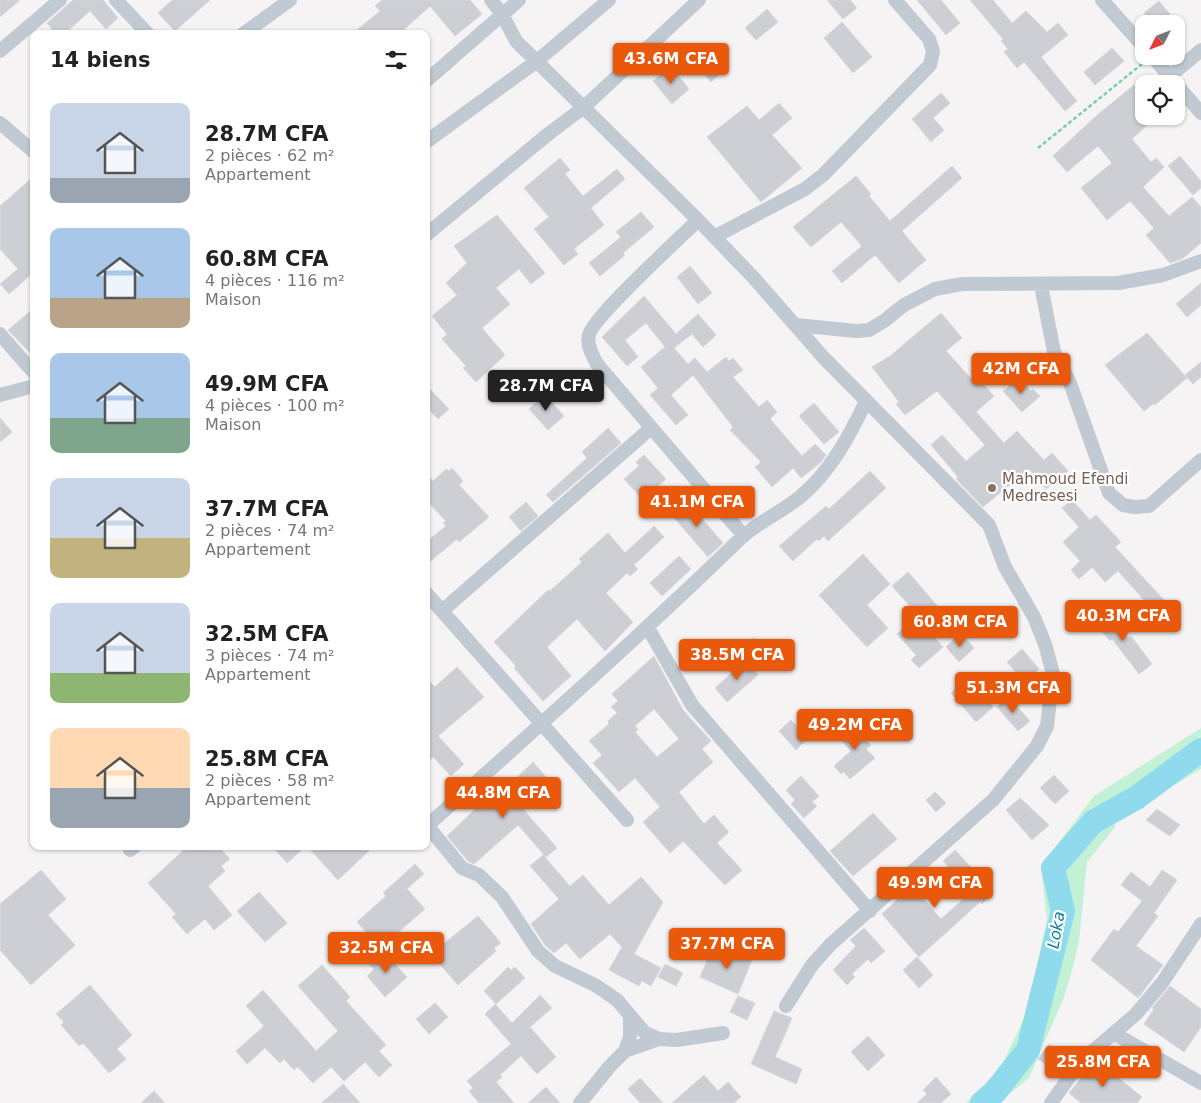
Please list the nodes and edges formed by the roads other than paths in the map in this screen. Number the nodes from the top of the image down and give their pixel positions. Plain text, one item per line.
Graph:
1 (60, 0) edge
2 (116, 0) edge
3 (290, 0) edge
4 (491, 0) edge
5 (519, 0) edge
6 (609, 0) edge
7 (699, 0) edge
8 (895, 0) edge
9 (1102, 0) edge
10 (502, 14) junction
11 (144, 30) edge
12 (249, 30) edge
13 (1135, 37) edge
14 (1201, 50) edge
15 (0, 51) edge
16 (537, 61) junction
17 (1155, 65) edge
18 (1167, 75) edge
19 (1179, 75) edge
20 (430, 78) edge
21 (1185, 94) edge
22 (584, 107) junction
23 (1201, 114) edge
24 (0, 123) edge
25 (430, 139) edge
26 (30, 149) edge
27 (698, 220) junction
28 (430, 232) edge
29 (714, 237) junction
30 (1201, 261) edge
31 (1041, 284) junction
32 (796, 325) junction
33 (0, 334) edge
34 (30, 368) edge
35 (30, 387) edge
36 (0, 395) edge
37 (866, 401) junction
38 (651, 428) junction
39 (1201, 460) edge
40 (744, 536) junction
41 (430, 598) edge
42 (442, 611) junction
43 (648, 628) junction
44 (542, 724) junction
45 (627, 820) dead end
46 (430, 821) edge
47 (430, 828) edge
48 (870, 911) junction
49 (1201, 924) edge
50 (786, 1006) dead end
51 (630, 1018) junction
52 (724, 1033) dead end
53 (1115, 1034) junction
54 (659, 1039) junction
55 (625, 1051) junction
56 (1201, 1083) edge
57 (580, 1103) edge
58 (1051, 1103) edge

1 - 15 street
2 - 11 street
3 - 12 street
4 - 10 street
5 - 10 street
6 - 16 street
7 - 22 street
8 - 29 street
9 - 13 street
10 - 16 street
10 - 20 street
14 - 19 street
16 - 22 street
16 - 25 street
17 - 18 street
21 - 23 street
22 - 27 street
22 - 28 street
24 - 26 street
27 - 29 street
27 - 38 street
29 - 32 street
30 - 31 street
31 - 32 street
31 - 39 street
32 - 37 street
33 - 34 street
35 - 36 street
37 - 40 street
37 - 48 street
38 - 40 street
38 - 42 street
40 - 43 street
41 - 42 street
42 - 44 street
43 - 44 street
43 - 48 street
44 - 45 street
44 - 46 street
47 - 51 street
48 - 50 street
49 - 53 street
51 - 54 street
51 - 55 street
52 - 54 street
53 - 56 street
53 - 58 street
54 - 55 street
55 - 57 street

